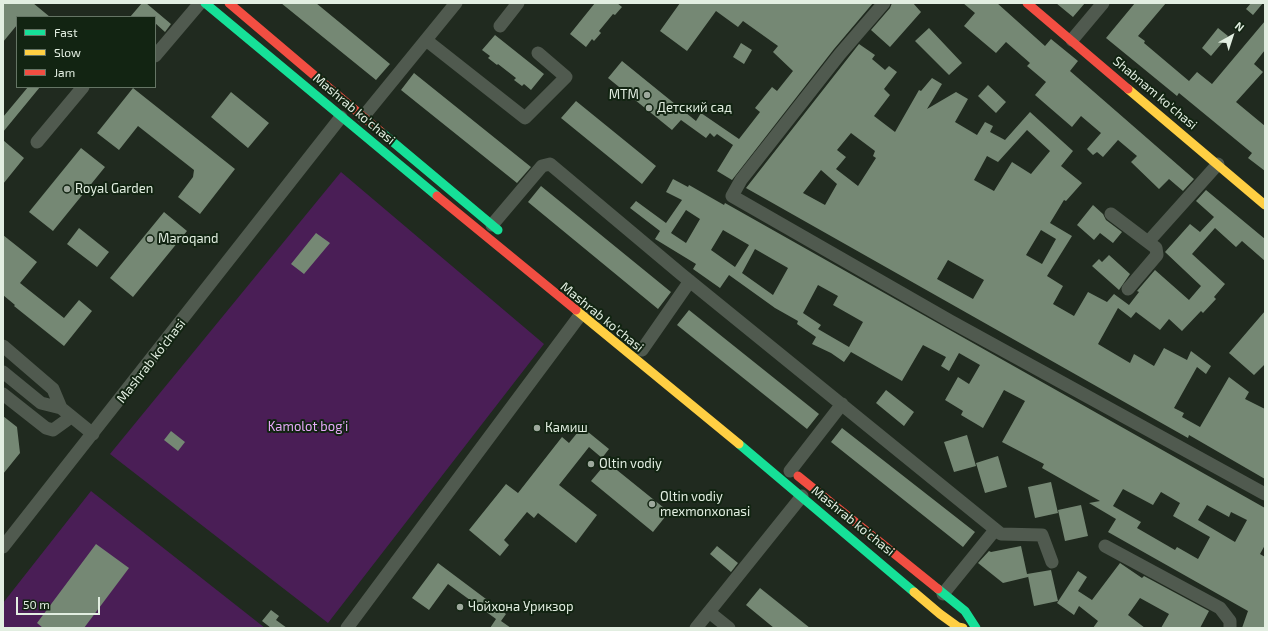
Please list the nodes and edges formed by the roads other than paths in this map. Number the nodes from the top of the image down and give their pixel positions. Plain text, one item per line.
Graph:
1 (200, 3) edge
2 (205, 3) edge
3 (229, 3) edge
4 (456, 3) edge
5 (518, 3) edge
6 (884, 3) edge
7 (1027, 3) edge
8 (1103, 3) edge
9 (500, 26) dead end
10 (426, 40) junction
11 (1072, 40) junction
12 (538, 53) dead end
13 (156, 55) edge
14 (82, 88) edge
15 (341, 117) junction
16 (363, 117) junction
17 (37, 142) dead end
18 (1218, 164) junction
19 (1265, 205) edge
20 (1111, 214) dead end
21 (492, 225) junction
22 (504, 235) dead end
23 (1148, 242) junction
24 (690, 281) junction
25 (1128, 289) dead end
26 (581, 314) junction
27 (3, 346) edge
28 (642, 350) dead end
29 (3, 372) edge
30 (3, 394) edge
31 (842, 404) junction
32 (61, 408) junction
33 (71, 417) junction
34 (731, 423) dead end
35 (724, 431) junction
36 (92, 434) junction
37 (788, 468) joint
38 (1265, 494) edge
39 (802, 496) junction
40 (995, 530) junction
41 (1105, 546) dead end
42 (3, 547) edge
43 (1052, 562) dead end
44 (943, 594) junction
45 (709, 612) junction
46 (347, 628) edge
47 (696, 628) edge
48 (729, 628) edge
49 (963, 628) edge
50 (976, 628) edge
51 (1230, 628) edge

1 - 13 street
2 - 15 main road, Mashrab ko'chasi
3 - 16 main road, Mashrab ko'chasi
4 - 10 street
5 - 9 street
6 - 38 street
7 - 11 main road, Shabnam ko'chasi
8 - 11 street
10 - 12 street
10 - 16 street
11 - 18 main road, Shabnam ko'chasi
14 - 17 street
15 - 26 main road, Mashrab ko'chasi
15 - 36 street, Mashrab ko'chasi
16 - 21 main road, Mashrab ko'chasi
18 - 19 main road, Shabnam ko'chasi
18 - 23 street
20 - 23 street
21 - 22 main road, Mashrab ko'chasi
21 - 24 street
23 - 25 street
24 - 28 street
24 - 31 street
26 - 35 main road, Mashrab ko'chasi
26 - 46 street
27 - 32 street
29 - 32 street
30 - 33 street
31 - 37 street
31 - 40 street
32 - 33 street
33 - 36 street
34 - 35 main road
35 - 39 main road, Mashrab ko'chasi
36 - 42 street, Mashrab ko'chasi
37 - 44 main road, Mashrab ko'chasi
39 - 45 street
39 - 49 main road, Mashrab ko'chasi
40 - 43 street
40 - 44 street
41 - 51 street
44 - 50 main road, Mashrab ko'chasi
45 - 47 street
45 - 48 street

